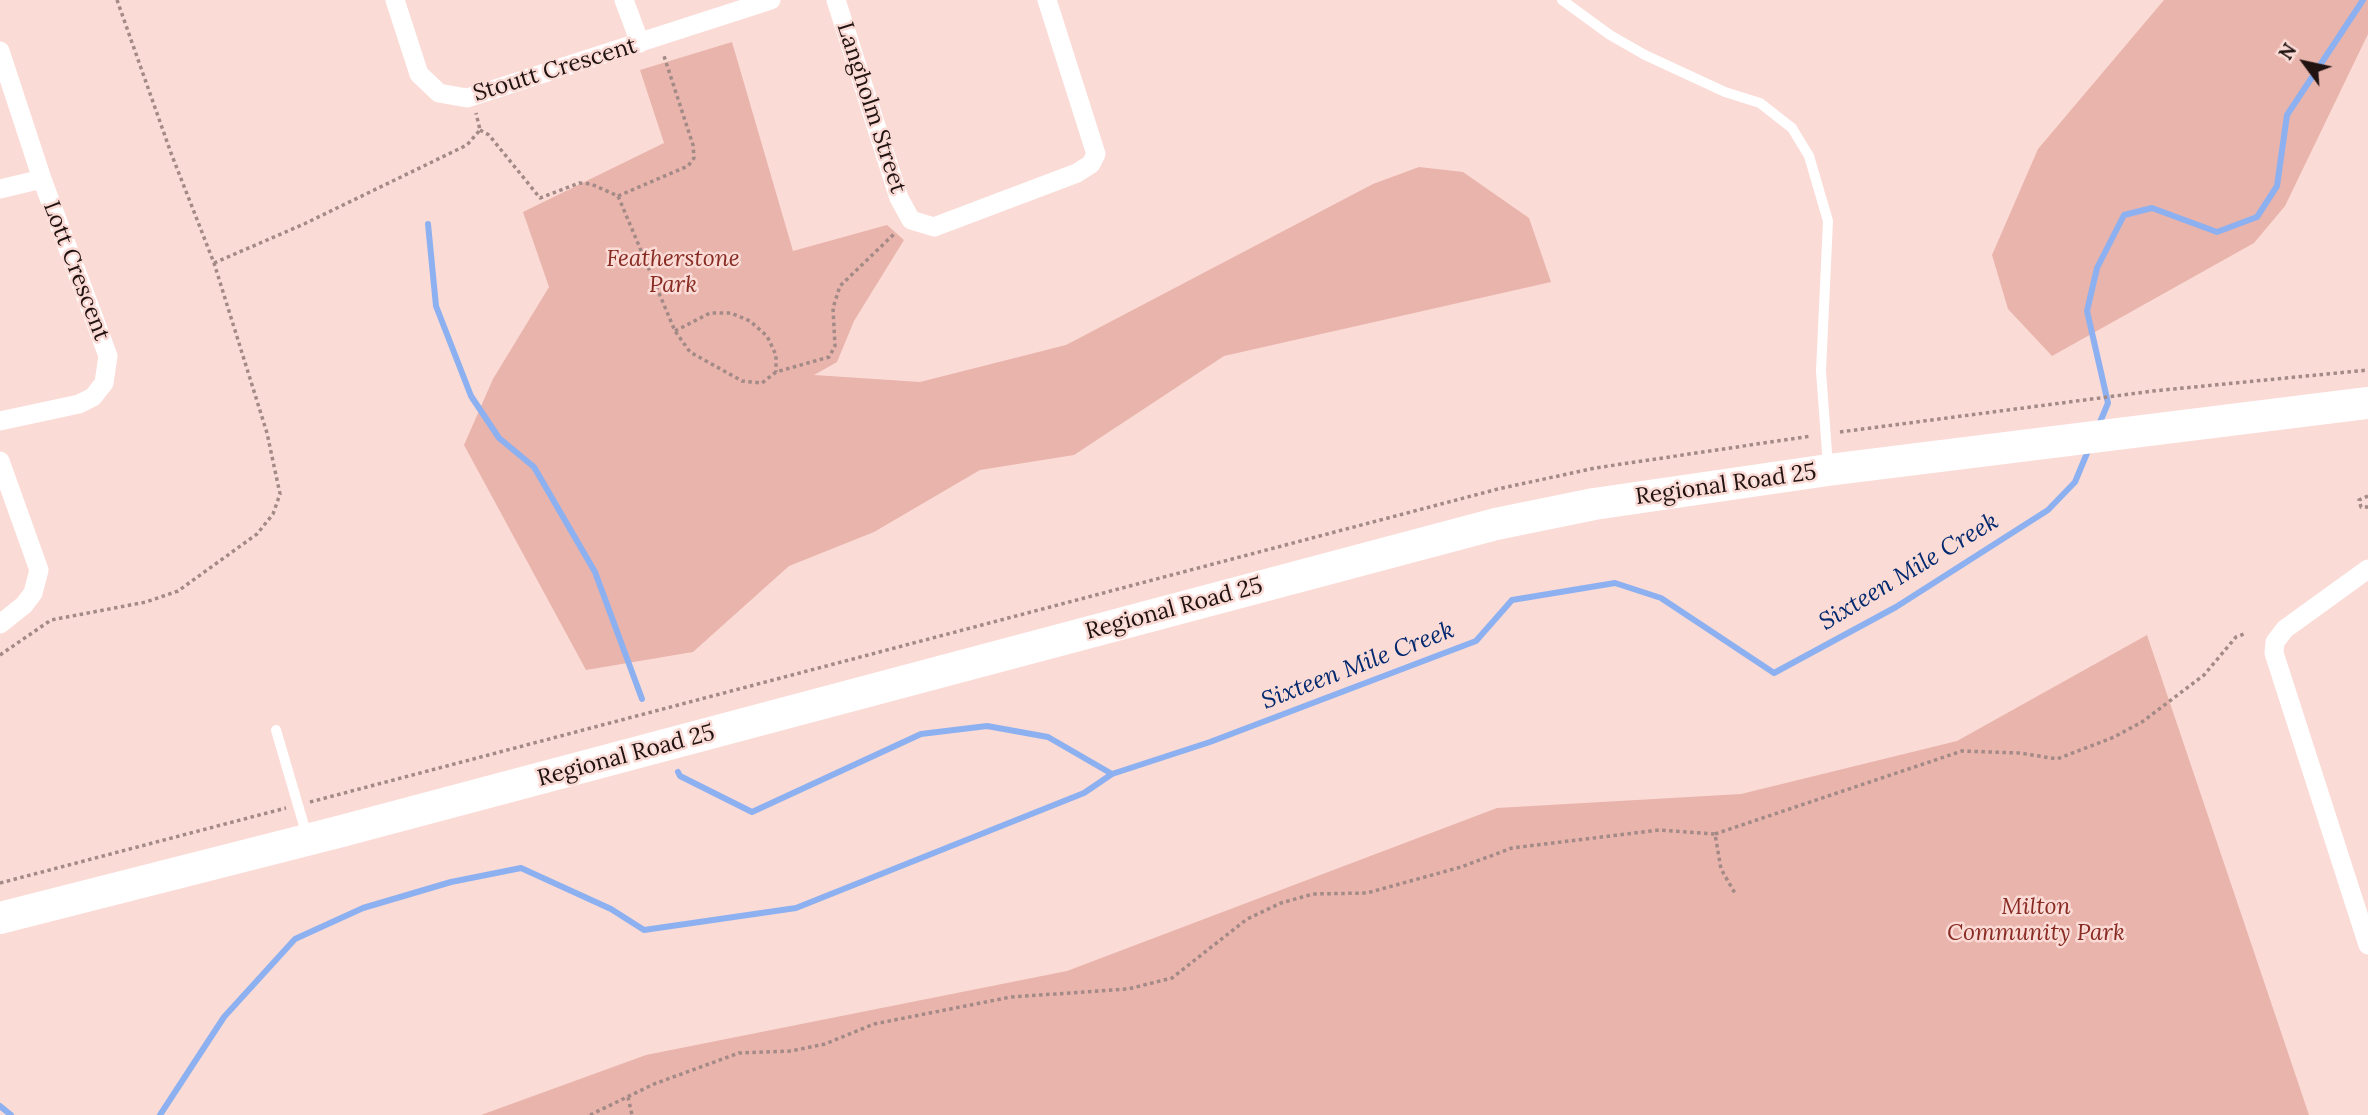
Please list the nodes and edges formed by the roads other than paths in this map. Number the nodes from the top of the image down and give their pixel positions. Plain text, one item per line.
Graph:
1 (395, 0) edge
2 (624, 0) edge
3 (771, 0) edge
4 (836, 0) edge
5 (1046, 0) edge
6 (1562, 0) edge
7 (640, 43) junction
8 (0, 51) edge
9 (42, 179) junction
10 (0, 189) edge
11 (2368, 403) edge
12 (0, 421) edge
13 (0, 461) edge
14 (1828, 470) junction
15 (2368, 569) edge
16 (0, 624) edge
17 (276, 730) dead end
18 (308, 840) junction
19 (0, 918) edge
20 (2368, 944) edge

1 - 7 street, Stoutt Crescent
2 - 7 street
3 - 7 street, Stoutt Crescent
4 - 5 street, Langholm Street
6 - 14 lane
8 - 9 street, Lott Crescent
9 - 10 street
9 - 12 street, Lott Crescent
11 - 14 main road, Regional Road 25
13 - 16 street
14 - 18 main road, Regional Road 25
15 - 20 street
17 - 18 lane
18 - 19 main road, Regional Road 25

